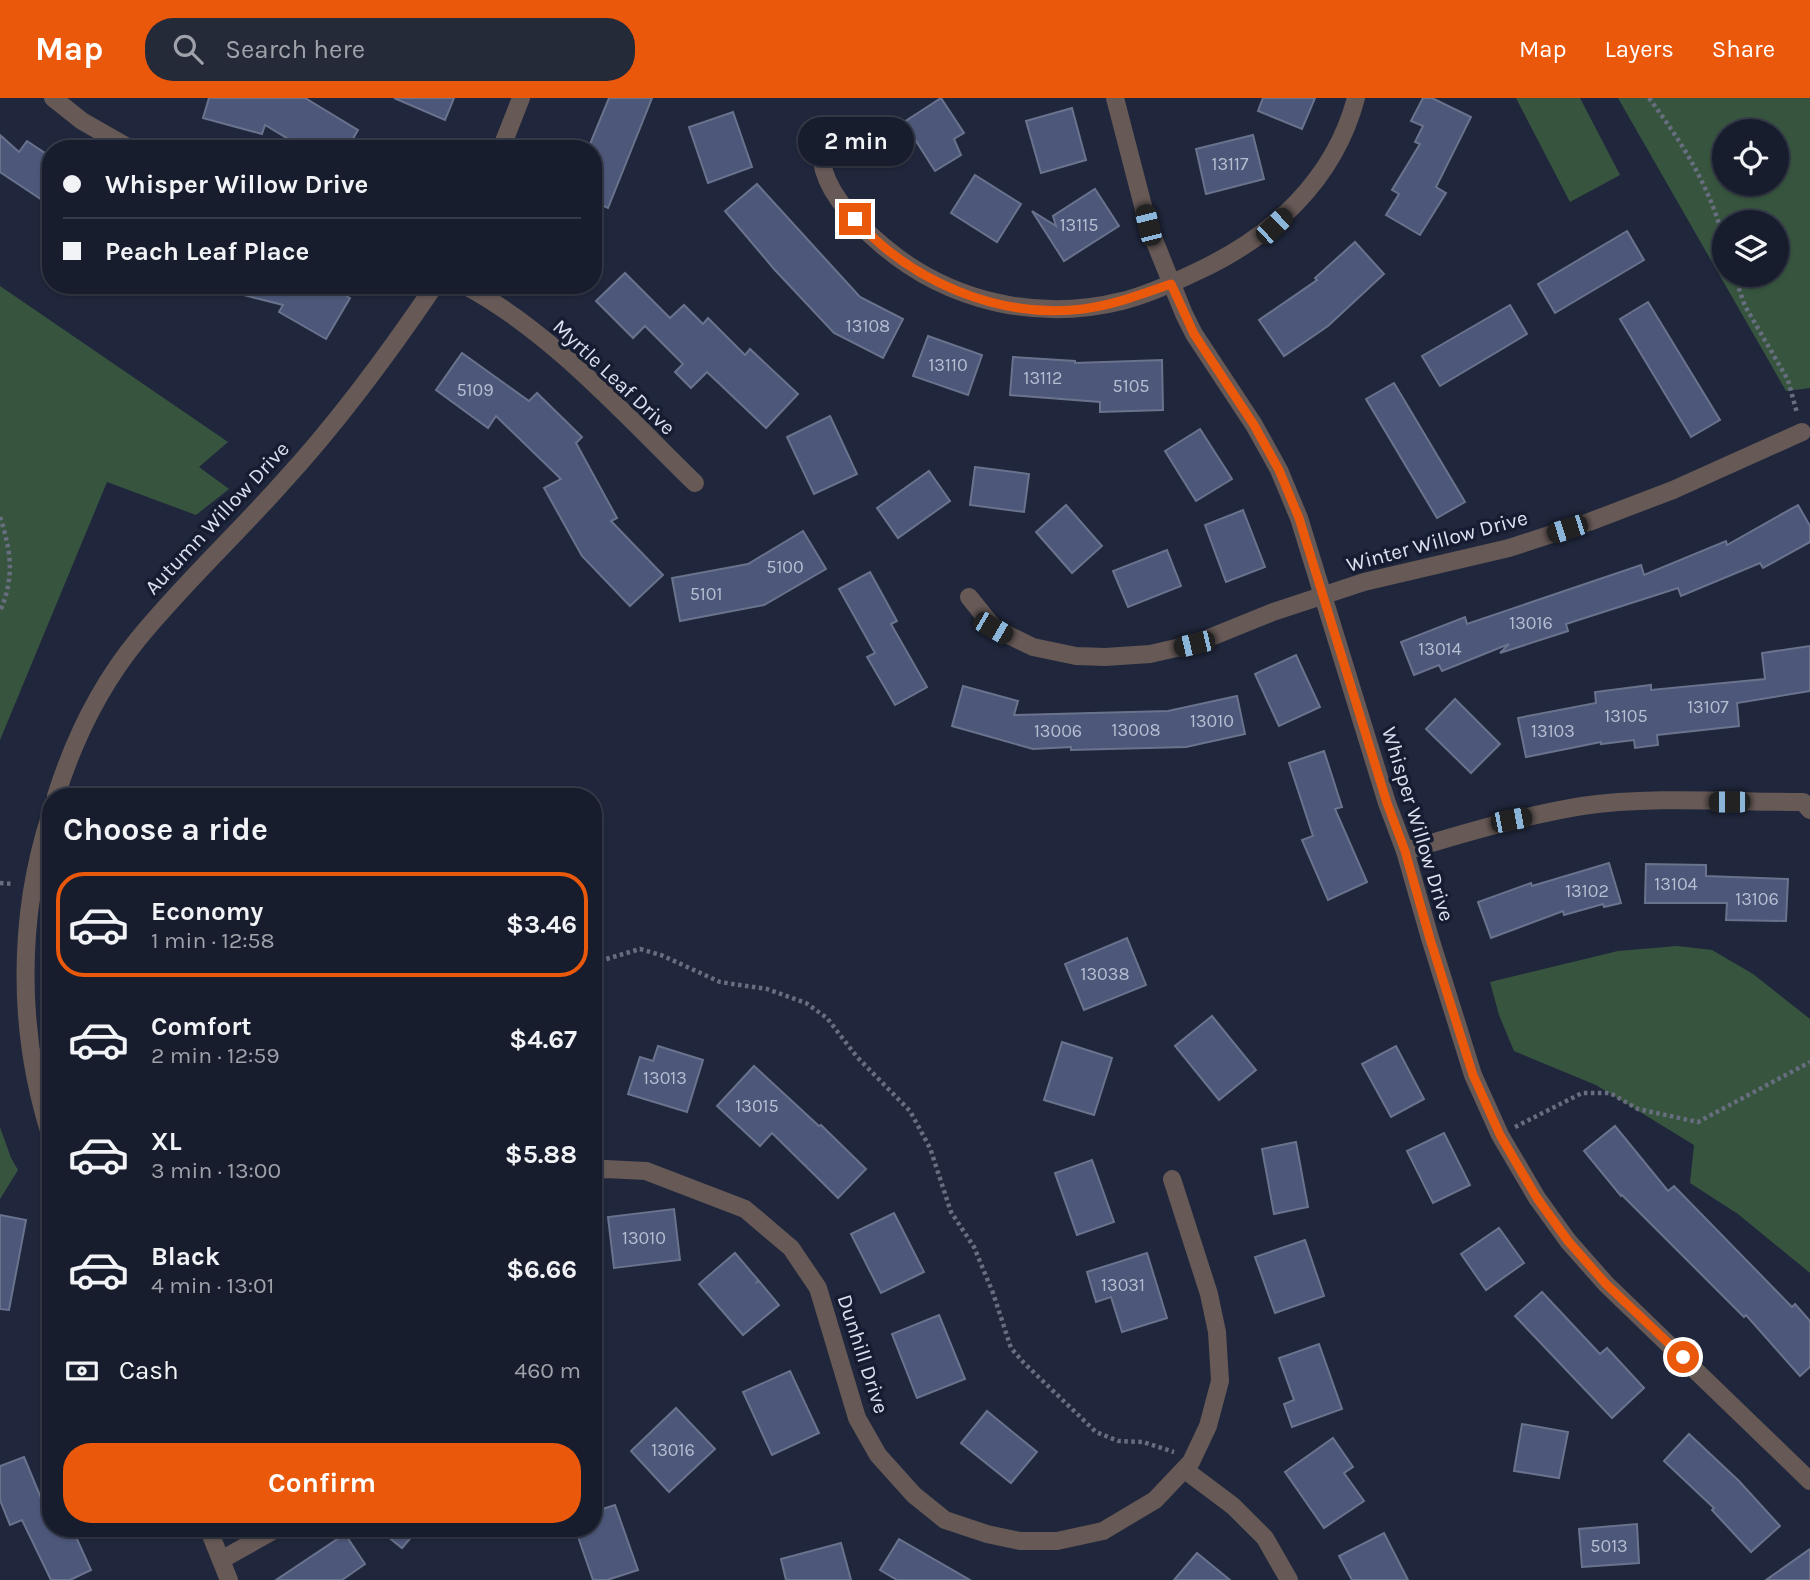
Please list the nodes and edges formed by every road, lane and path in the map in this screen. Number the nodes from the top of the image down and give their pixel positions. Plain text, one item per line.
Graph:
1 (53, 98) edge
2 (520, 98) edge
3 (1115, 98) edge
4 (1356, 98) edge
5 (1649, 98) edge
6 (821, 129) dead end
7 (115, 140) edge
8 (505, 140) edge
9 (1716, 210) edge
10 (1171, 284) junction
11 (1738, 287) edge
12 (429, 294) edge
13 (480, 294) edge
14 (1802, 432) joint
15 (695, 484) dead end
16 (0, 517) edge
17 (1324, 596) junction
18 (969, 597) dead end
19 (0, 611) edge
20 (59, 788) edge
21 (1806, 806) edge
22 (1405, 851) junction
23 (42, 862) edge
24 (602, 960) edge
25 (1810, 1062) edge
26 (42, 1105) edge
27 (1500, 1135) junction
28 (602, 1170) edge
29 (1172, 1179) dead end
30 (1188, 1466) junction
31 (1810, 1481) edge
32 (212, 1537) edge
33 (262, 1537) edge
34 (221, 1560) junction
35 (229, 1580) edge
36 (1289, 1580) edge

1 - 7 street
2 - 8 street
3 - 10 street, Whisper Willow Drive
4 - 10 street
5 - 9 path
6 - 10 street
10 - 17 street, Whisper Willow Drive
11 - 14 path
12 - 20 street, Autumn Willow Drive
13 - 15 street, Myrtle Leaf Drive
14 - 17 street, Winter Willow Drive
16 - 19 path
17 - 18 street, Winter Willow Drive
17 - 22 street, Whisper Willow Drive
21 - 22 street
22 - 27 street, Whisper Willow Drive
23 - 26 street
24 - 30 path
25 - 27 path
27 - 31 street, Whisper Willow Drive
28 - 30 street, Dunhill Drive
29 - 30 street, Dunhill Drive
30 - 36 street
32 - 34 street
33 - 34 street
34 - 35 street

